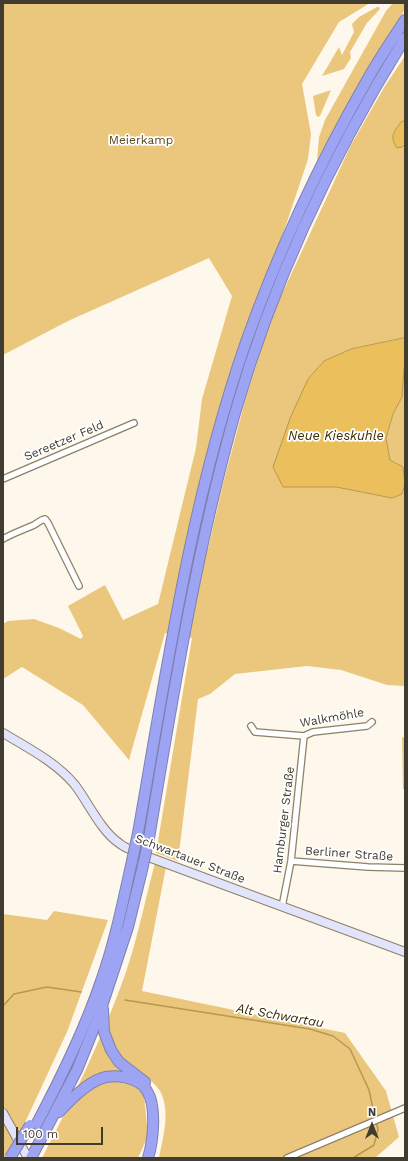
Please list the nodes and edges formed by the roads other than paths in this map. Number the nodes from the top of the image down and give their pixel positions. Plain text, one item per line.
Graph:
1 (405, 20) edge
2 (405, 38) edge
3 (134, 422) dead end
4 (3, 479) edge
5 (3, 539) edge
6 (79, 586) dead end
7 (372, 722) dead end
8 (251, 726) dead end
9 (3, 734) edge
10 (304, 736) junction
11 (291, 861) junction
12 (405, 868) edge
13 (282, 907) junction
14 (405, 952) edge
15 (103, 1004) junction
16 (405, 1108) edge
17 (3, 1114) edge
18 (52, 1119) junction
19 (33, 1126) junction
20 (10, 1158) edge
21 (15, 1158) edge
22 (28, 1158) edge
23 (31, 1158) edge
24 (148, 1158) edge
25 (153, 1158) edge
26 (287, 1158) edge

1 - 19 highway, bridge
2 - 15 highway, bridge
3 - 4 street, Sereetzer Feld
5 - 6 street
7 - 10 street, Walkmöhle
8 - 10 street, Walkmöhle
9 - 13 street, Schwartauer Straße
10 - 11 street, Hamburger Straße
11 - 12 street, Berliner Straße
11 - 13 street, Hamburger Straße
13 - 14 street, Schwartauer Straße
15 - 18 highway
15 - 25 highway
16 - 26 street
17 - 22 street
18 - 23 highway
18 - 24 highway
19 - 20 highway, bridge
19 - 21 highway

